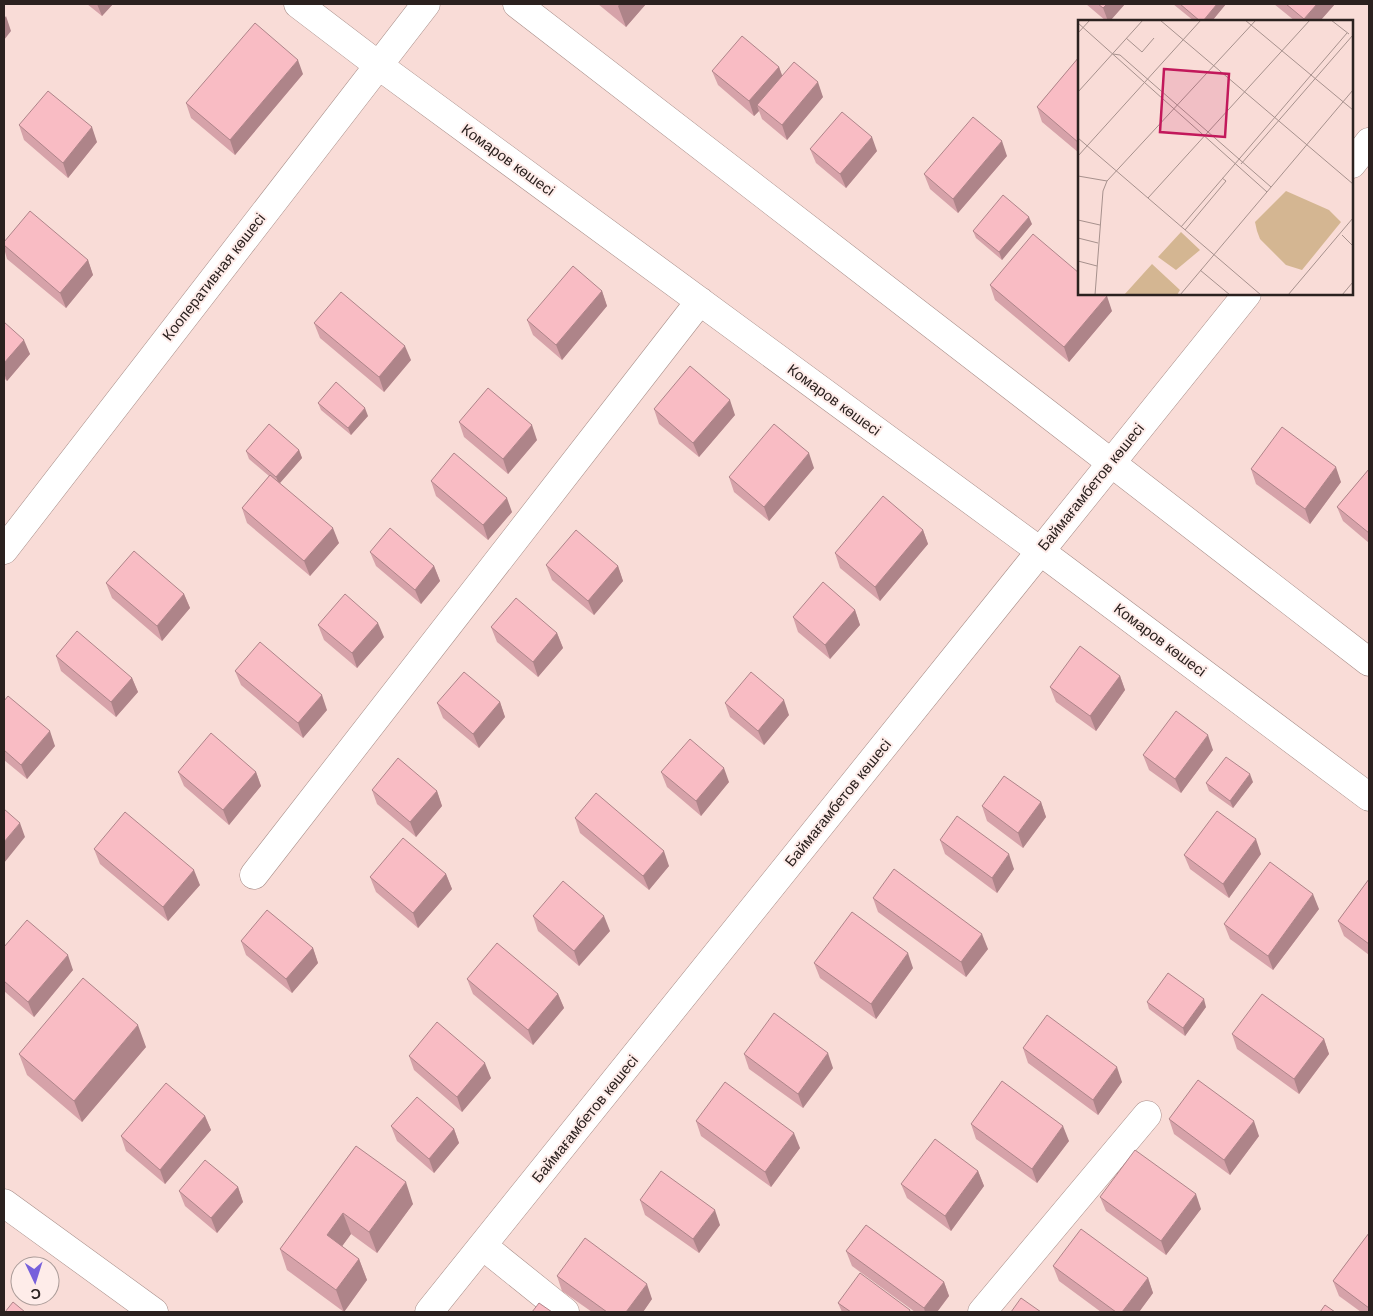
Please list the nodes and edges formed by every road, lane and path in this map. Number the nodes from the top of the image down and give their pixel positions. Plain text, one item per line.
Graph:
1 (298, 4) edge
2 (426, 4) edge
3 (517, 4) edge
4 (378, 65) junction
5 (1369, 142) edge
6 (1353, 163) edge
7 (1246, 295) edge
8 (700, 301) junction
9 (1110, 464) junction
10 (4, 550) edge
11 (1040, 551) junction
12 (1369, 662) edge
13 (1369, 798) edge
14 (254, 875) dead end
15 (1147, 1115) dead end
16 (4, 1203) edge
17 (483, 1246) junction
18 (154, 1312) edge
19 (430, 1312) edge
20 (565, 1312) edge
21 (982, 1312) edge

1 - 4 street, Комаров көшесі
2 - 4 street, Кооперативная көшесі
3 - 9 street
4 - 8 street, Комаров көшесі
4 - 10 street, Кооперативная көшесі
5 - 6 street
7 - 9 street, Баймағамбетов көшесі
8 - 11 street, Комаров көшесі
8 - 14 street
9 - 11 street, Баймағамбетов көшесі
9 - 12 street
11 - 13 street, Комаров көшесі
11 - 17 street, Баймағамбетов көшесі
15 - 21 street
16 - 18 street
17 - 19 street, Баймағамбетов көшесі
17 - 20 street

